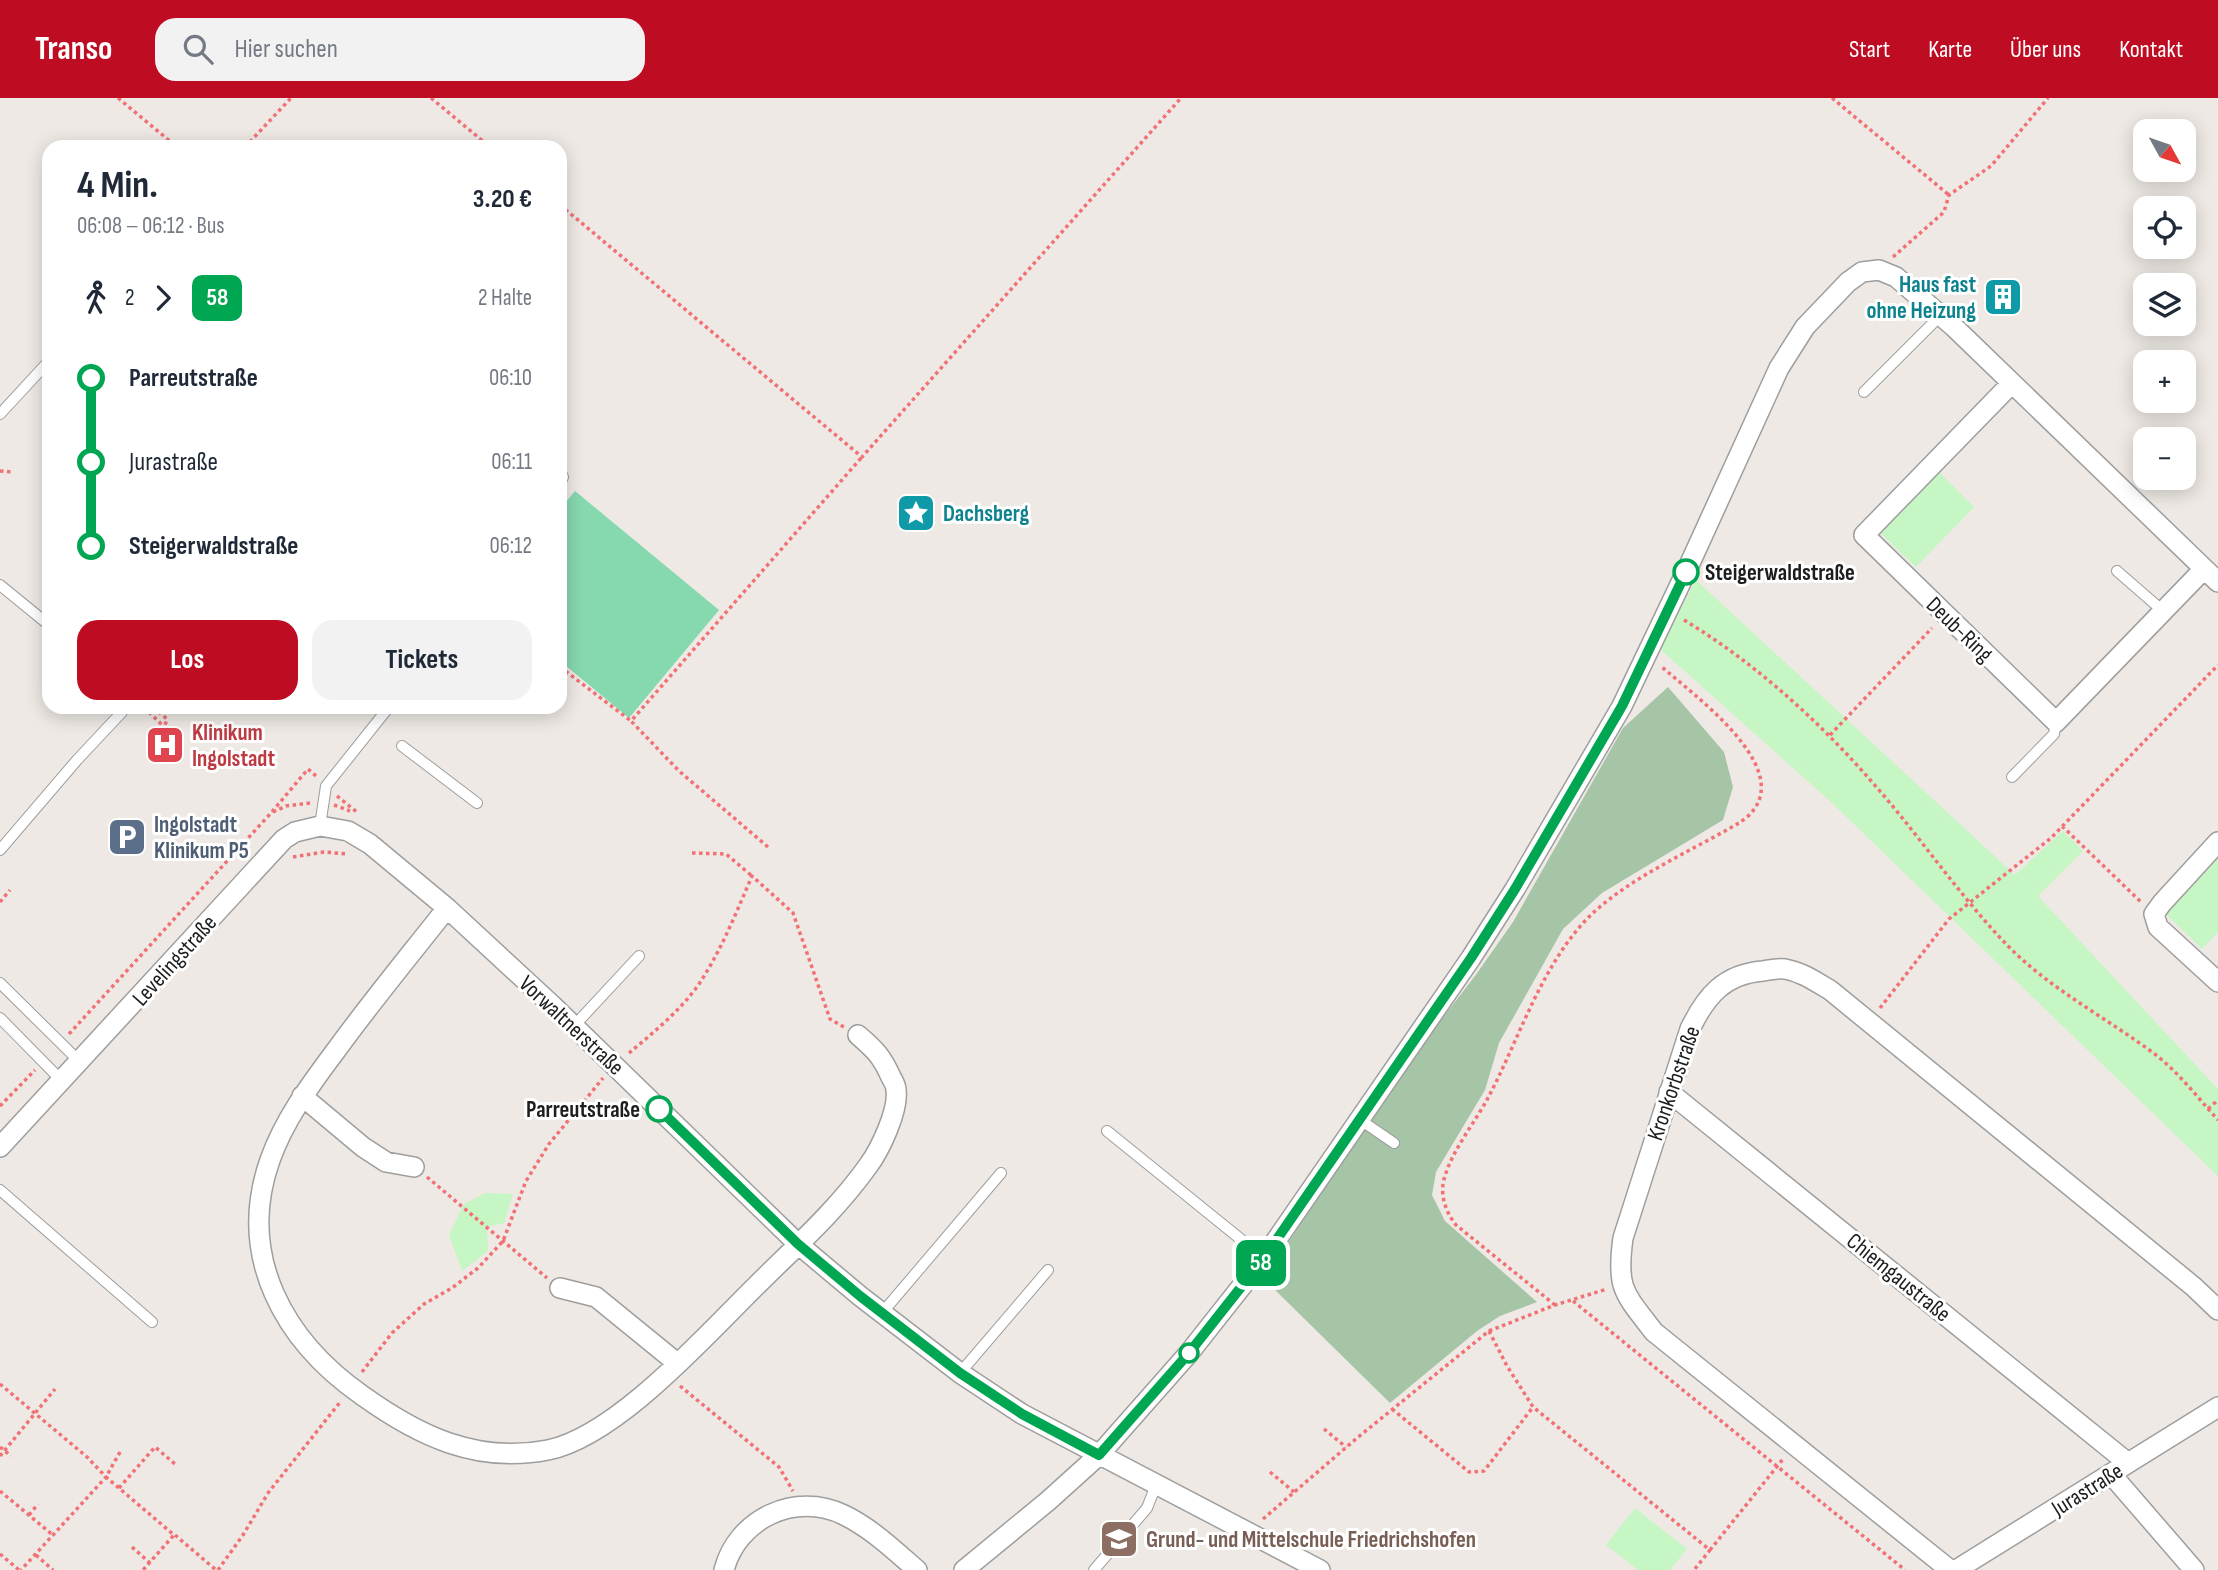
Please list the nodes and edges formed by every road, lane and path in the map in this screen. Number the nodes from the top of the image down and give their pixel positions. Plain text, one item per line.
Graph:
1 (118, 98) edge
2 (290, 98) edge
3 (431, 98) edge
4 (1181, 98) edge
5 (1832, 98) edge
6 (2048, 98) edge
7 (169, 140) edge
8 (251, 140) edge
9 (482, 140) edge
10 (1950, 195) junction
11 (567, 211) edge
12 (1879, 270) junction
13 (1941, 315) junction
14 (42, 368) edge
15 (2012, 383) junction
16 (1864, 392) dead end
17 (0, 414) edge
18 (862, 457) junction
19 (0, 471) edge
20 (12, 472) dead end
21 (2117, 571) dead end
22 (2211, 576) edge
23 (0, 585) edge
24 (1668, 610) junction
25 (2163, 611) junction
26 (1945, 615) junction
27 (42, 619) edge
28 (1648, 654) junction
29 (2218, 665) edge
30 (567, 672) edge
31 (119, 714) edge
32 (151, 714) edge
33 (161, 714) edge
34 (383, 714) edge
35 (631, 721) junction
36 (2056, 722) junction
37 (1830, 735) junction
38 (402, 746) dead end
39 (2011, 777) dead end
40 (477, 803) dead end
41 (271, 813) dead end
42 (320, 826) junction
43 (2062, 826) junction
44 (2218, 842) edge
45 (768, 847) dead end
46 (0, 850) edge
47 (362, 850) junction
48 (692, 853) dead end
49 (289, 859) dead end
50 (752, 876) junction
51 (10, 890) dead end
52 (0, 902) edge
53 (1969, 903) junction
54 (447, 908) junction
55 (2154, 914) junction
56 (639, 956) dead end
57 (2218, 982) edge
58 (0, 983) edge
59 (0, 1018) edge
60 (1870, 1020) junction
61 (574, 1026) junction
62 (858, 1035) joint
63 (61, 1043) junction
64 (42, 1062) junction
65 (80, 1062) junction
66 (615, 1065) junction
67 (62, 1081) junction
68 (1669, 1092) junction
69 (302, 1096) junction
70 (2218, 1100) edge
71 (0, 1106) edge
72 (2208, 1110) junction
73 (1359, 1119) junction
74 (2218, 1120) edge
75 (1107, 1131) dead end
76 (1394, 1143) dead end
77 (0, 1147) edge
78 (414, 1167) joint
79 (1001, 1173) dead end
80 (0, 1190) edge
81 (503, 1241) junction
82 (798, 1244) junction
83 (1264, 1258) junction
84 (1048, 1270) dead end
85 (1621, 1285) junction
86 (560, 1288) joint
87 (1573, 1301) junction
88 (1555, 1306) junction
89 (2218, 1310) edge
90 (882, 1312) junction
91 (152, 1322) dead end
92 (1489, 1331) junction
93 (671, 1369) junction
94 (960, 1373) junction
95 (0, 1384) edge
96 (351, 1387) junction
97 (55, 1390) dead end
98 (1534, 1407) junction
99 (2218, 1407) edge
100 (1392, 1409) junction
101 (36, 1414) junction
102 (1324, 1429) dead end
103 (1795, 1445) junction
104 (1346, 1447) junction
105 (2, 1449) edge
106 (120, 1452) dead end
107 (1099, 1455) junction
108 (0, 1456) edge
109 (11, 1456) dead end
110 (2128, 1463) junction
111 (175, 1464) dead end
112 (1778, 1466) junction
113 (1270, 1472) dead end
114 (2111, 1474) junction
115 (106, 1477) junction
116 (1156, 1485) junction
117 (119, 1488) junction
118 (0, 1491) edge
119 (1294, 1492) junction
120 (38, 1504) dead end
121 (800, 1506) junction
122 (29, 1515) junction
123 (1248, 1531) junction
124 (174, 1535) junction
125 (54, 1536) junction
126 (132, 1547) dead end
127 (1710, 1550) junction
128 (0, 1554) edge
129 (36, 1555) junction
130 (150, 1563) junction
131 (20, 1570) edge
132 (53, 1570) edge
133 (143, 1570) edge
134 (217, 1570) edge
135 (724, 1570) edge
136 (917, 1570) edge
137 (964, 1570) edge
138 (1094, 1570) edge
139 (1320, 1570) edge
140 (1694, 1570) edge
141 (1905, 1570) edge
142 (1950, 1570) edge
143 (1956, 1570) edge
144 (2194, 1570) edge

1 - 7 path
2 - 8 path
3 - 9 path
4 - 18 path
5 - 10 path
6 - 10 path
10 - 12 path
11 - 18 path
12 - 13 street
12 - 24 street
13 - 15 street
13 - 16 lane
14 - 17 lane
15 - 22 street
15 - 26 street, Deub-Ring
18 - 35 path
19 - 20 path
21 - 25 lane
22 - 25 street
23 - 27 lane
24 - 28 street
24 - 37 path
25 - 36 street
26 - 36 street, Deub-Ring
26 - 37 path
28 - 73 street
28 - 88 path
29 - 43 path
30 - 35 path
31 - 46 lane
32 - 33 path
34 - 42 lane
35 - 45 path
36 - 39 lane
37 - 53 path
38 - 40 lane
41 - 63 path
42 - 47 street
42 - 65 street, Levelingstraße
43 - 53 path
43 - 55 path
44 - 55 street
47 - 49 path
47 - 54 street, Vorwaltnerstraße
48 - 50 path
50 - 62 path
50 - 66 path
51 - 52 path
53 - 60 path
53 - 72 path
54 - 61 street, Vorwaltnerstraße
54 - 69 street
55 - 57 street
56 - 61 lane
58 - 63 lane
59 - 64 lane
60 - 68 street, Kronkorbstraße
60 - 89 street, Kronkorbstraße
61 - 66 street, Vorwaltnerstraße
62 - 82 street
63 - 65 lane
64 - 67 lane
64 - 71 path
65 - 67 street, Levelingstraße
66 - 81 path
66 - 82 street, Vorwaltnerstraße
67 - 77 street, Levelingstraße
68 - 85 street, Kronkorbstraße
68 - 110 street, Chiemgaustraße
69 - 78 street
69 - 96 street
70 - 72 path
72 - 74 path
73 - 76 lane
73 - 83 street
75 - 83 lane
78 - 81 path
79 - 90 lane
80 - 91 lane
81 - 86 path
81 - 96 path
82 - 90 street
82 - 93 street
83 - 107 street
84 - 94 lane
85 - 87 path
85 - 103 street
86 - 93 street
87 - 88 path
87 - 112 path
88 - 92 path
90 - 94 street
92 - 98 path
92 - 100 path
93 - 96 street
93 - 121 path
94 - 107 street
95 - 101 path
96 - 134 path
97 - 101 path
98 - 100 path
98 - 127 path
99 - 110 street, Jurastraße
100 - 104 path
101 - 105 path
101 - 115 path
102 - 104 path
103 - 112 path
103 - 142 street
104 - 119 path
105 - 108 path
105 - 109 path
106 - 115 path
107 - 116 street
107 - 137 street
110 - 114 street, Jurastraße
111 - 117 path
112 - 127 path
112 - 141 path
113 - 119 path
114 - 143 street, Jurastraße
114 - 144 street
115 - 117 path
115 - 125 path
116 - 123 street
116 - 138 lane
117 - 124 path
118 - 122 path
119 - 123 path
120 - 122 path
121 - 135 street
121 - 136 street
122 - 125 path
123 - 139 street
124 - 130 path
124 - 134 path
125 - 129 path
126 - 130 path
127 - 140 path
128 - 131 path
129 - 131 path
129 - 132 path
130 - 133 path

